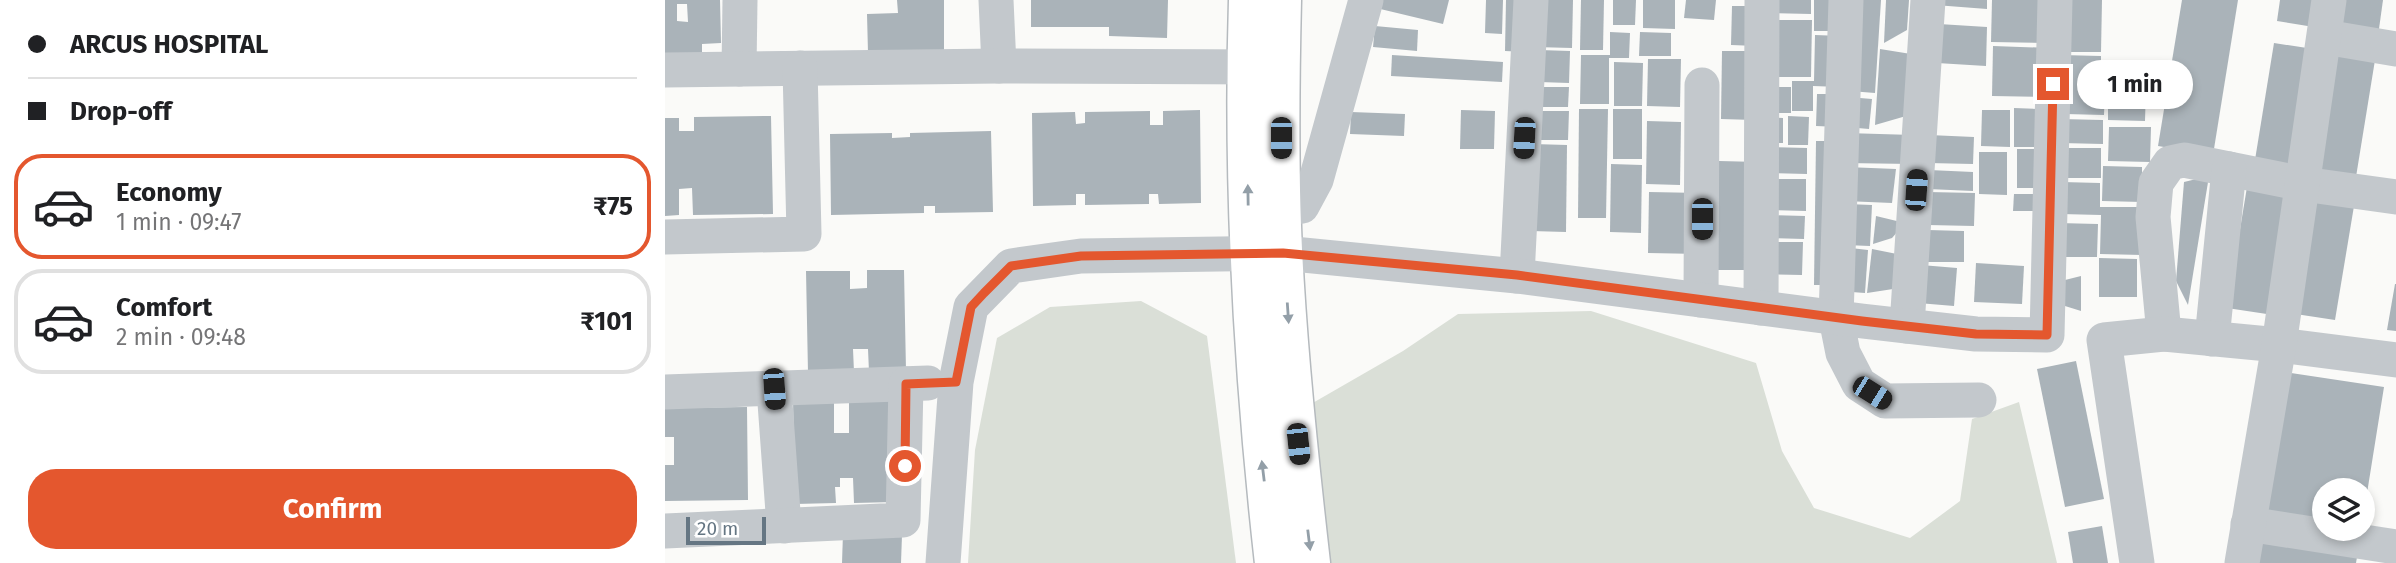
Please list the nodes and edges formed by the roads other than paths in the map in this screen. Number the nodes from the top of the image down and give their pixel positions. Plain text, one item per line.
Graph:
1 (740, 0) edge
2 (996, 0) edge
3 (1248, 0) edge
4 (1282, 0) edge
5 (1366, 0) edge
6 (1531, 0) edge
7 (1762, 0) edge
8 (1846, 0) edge
9 (1928, 0) edge
10 (2055, 0) edge
11 (2329, 0) edge
12 (2325, 37) junction
13 (2396, 49) edge
14 (999, 66) junction
15 (1263, 67) junction
16 (800, 68) junction
17 (739, 69) junction
18 (665, 70) edge
19 (1702, 85) dead end
20 (2229, 169) junction
21 (2303, 184) junction
22 (2396, 197) edge
23 (1282, 208) junction
24 (665, 237) edge
25 (1266, 253) junction
26 (1517, 275) junction
27 (1701, 300) junction
28 (1761, 308) junction
29 (1836, 318) junction
30 (1906, 326) junction
31 (2164, 334) junction
32 (2212, 338) junction
33 (2279, 345) junction
34 (2396, 360) edge
35 (956, 382) junction
36 (906, 384) junction
37 (774, 389) junction
38 (665, 392) edge
39 (1979, 400) dead end
40 (2248, 524) junction
41 (784, 526) junction
42 (665, 531) edge
43 (2396, 547) edge
44 (943, 563) edge
45 (1274, 563) edge
46 (1311, 563) edge
47 (2137, 563) edge
48 (2242, 563) edge

1 - 17 street
2 - 14 street
3 - 15 main road
4 - 15 main road
5 - 23 street
6 - 26 street
7 - 28 street
8 - 29 street
9 - 30 street
10 - 30 street
11 - 12 street
12 - 13 street
12 - 21 street
14 - 15 street
14 - 16 street
15 - 23 main road
25 -> 15 main road
16 - 17 street
16 - 24 street
17 - 18 street
19 - 27 street
20 - 21 street
20 - 31 street
20 - 32 street
21 - 22 street
21 - 33 street
23 - 25 main road
25 - 26 street
25 - 35 street
45 -> 25 main road
25 -> 46 main road
26 - 27 street
27 - 28 street
28 - 29 street
29 - 30 street
29 - 39 street
31 - 32 street
31 - 47 street
32 - 33 street
33 - 34 street
33 - 40 street
35 - 36 street
35 - 44 street
36 - 37 street
36 - 41 street
37 - 38 street
37 - 41 street
40 - 43 street
40 - 48 street
41 - 42 street

